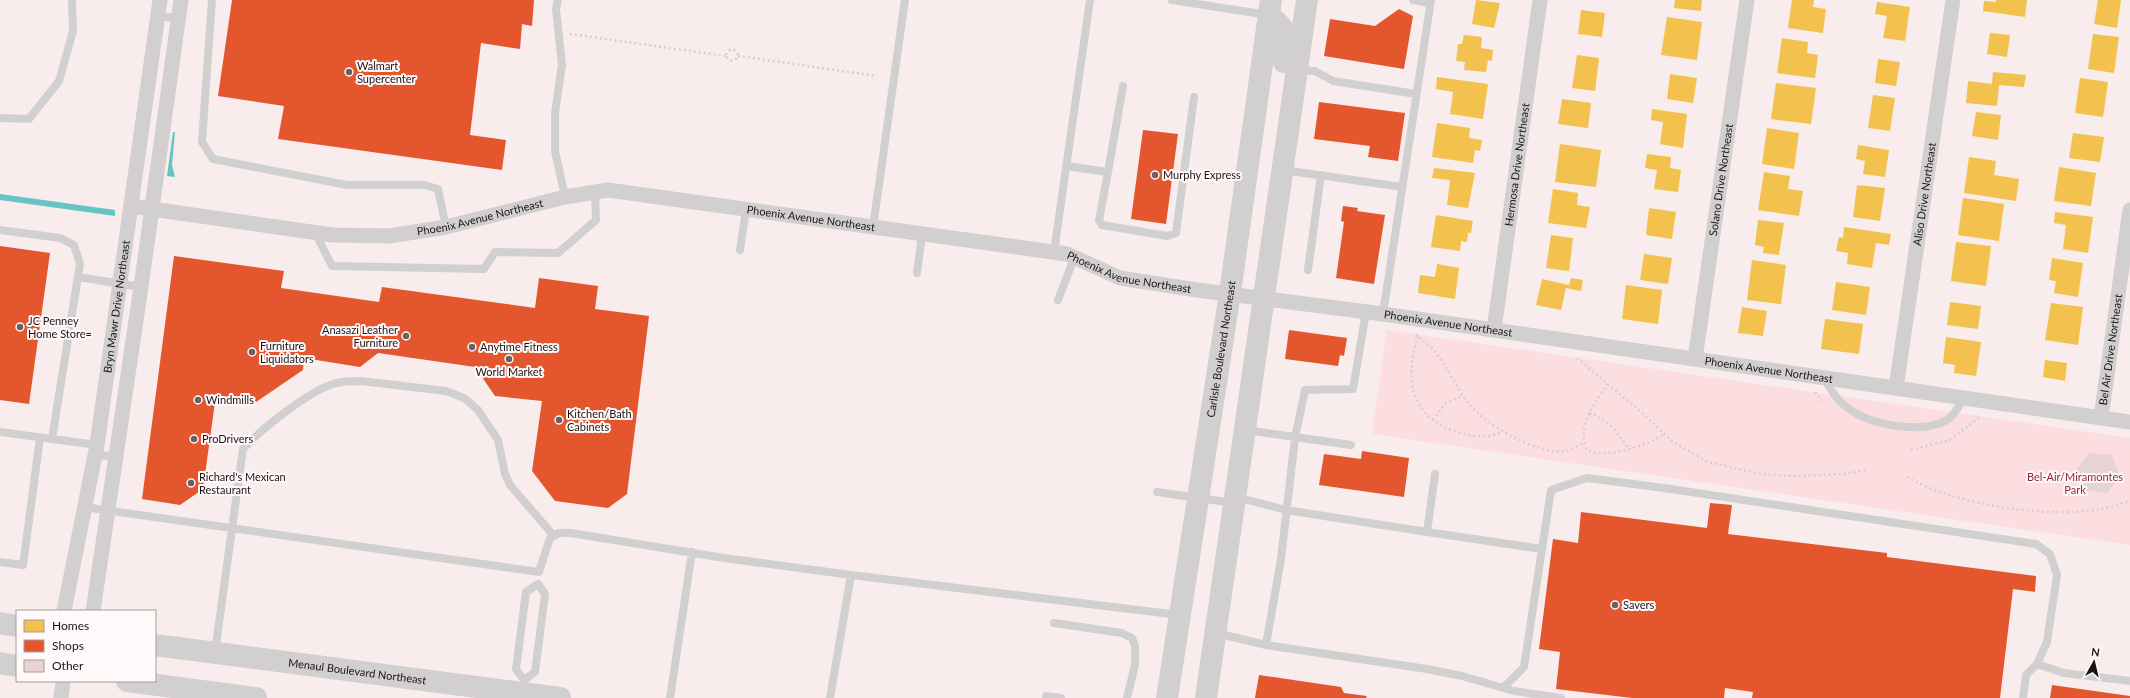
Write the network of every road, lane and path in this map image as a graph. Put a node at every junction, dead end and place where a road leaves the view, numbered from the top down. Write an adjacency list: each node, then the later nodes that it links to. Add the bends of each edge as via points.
1 (72, 0): 26 (lane, via 73,31 58,81 29,119)
2 (160, 0): 16 (street, Bryn Mawr Drive Northeast)
3 (181, 0): 17 (street, Bryn Mawr Drive Northeast)
4 (212, 0): 38 (lane, via 202,142 213,159 347,184 424,185 438,189)
5 (558, 0): 33 (lane, via 556,9 562,65 555,113 555,151)
6 (905, 0): 39 (lane)
7 (1090, 0): 27 (lane)
8 (1172, 0): 15 (lane)
9 (1307, 0): 21 (main road)
10 (1413, 0): 14 (lane)
11 (1540, 0): 56 (street, Hermosa Drive Northeast)
12 (1747, 0): 60 (street, Solano Drive Northeast)
13 (1953, 0): 63 (street, Aliso Drive Northeast)
14 (1430, 1): 24 (lane)
15 (1270, 8): 28 (main road, via 1287,35 1274,136 1276,154); 51 (main road, Carlisle Boulevard Northeast)
16 (158, 16): 17 (lane); 34 (street, Bryn Mawr Drive Northeast)
17 (178, 18): 35 (street, Bryn Mawr Drive Northeast)
18 (566, 33): 19 (path)
19 (726, 56): 20 (path, via 732,61); 20 (path, via 731,49 736,51)
20 (738, 56): 22 (path)
21 (1297, 70): 24 (lane, via 1315,71 1333,81); 28 (main road)
22 (877, 76)
23 (1123, 86): 29 (lane)
24 (1416, 94): 31 (lane)
25 (1194, 97): 29 (lane, via 1176,232 1167,236 1102,225 1099,220)
26 (0, 118)
27 (1066, 166): 29 (lane); 44 (lane)
28 (1282, 170): 30 (lane); 52 (main road)
29 (1108, 172)
30 (1321, 175): 31 (lane); 46 (lane)
31 (1402, 187): 55 (lane)
32 (595, 192): 33 (street, Phoenix Avenue Northeast); 36 (street, Phoenix Avenue Northeast, via 608,190); 41 (lane, via 596,220 558,253 495,252 484,269 332,266)
33 (565, 197): 38 (street, Phoenix Avenue Northeast)
34 (131, 206): 35 (street, Phoenix Avenue Northeast); 49 (street, Bryn Mawr Drive Northeast)
35 (152, 210): 41 (street, Phoenix Avenue Northeast); 50 (street, Bryn Mawr Drive Northeast)
36 (746, 210): 39 (street, Phoenix Avenue Northeast); 43 (lane)
37 (2130, 210): 68 (street, Bel Air Drive Northeast)
38 (446, 227): 41 (street, Phoenix Avenue Northeast, via 389,236 332,235)
39 (873, 227): 42 (street, Phoenix Avenue Northeast)
40 (0, 230): 48 (lane, via 60,238 74,245 80,264)
41 (315, 232)
42 (922, 234): 44 (street, Phoenix Avenue Northeast); 47 (lane)
43 (740, 250)
44 (1054, 252): 45 (street, Phoenix Avenue Northeast)
45 (1074, 256): 51 (street, Phoenix Avenue Northeast, via 1120,278); 53 (lane)
46 (1308, 270)
47 (917, 273)
48 (78, 277): 49 (lane); 77 (lane)
49 (121, 284): 50 (lane); 81 (street, Bryn Mawr Drive Northeast)
50 (142, 288): 83 (street, Bryn Mawr Drive Northeast)
51 (1230, 293): 52 (street, Phoenix Avenue Northeast); 88 (main road, Carlisle Boulevard Northeast)
52 (1264, 298): 54 (street, Phoenix Avenue Northeast); 71 (main road)
53 (1058, 300)
54 (1366, 312): 55 (street, Phoenix Avenue Northeast); 76 (lane, via 1354,389 1305,390)
55 (1383, 314): 56 (street, Phoenix Avenue Northeast)
56 (1494, 330): 60 (street, Phoenix Avenue Northeast)
57 (1416, 333): 58 (path)
58 (1418, 336): 64 (path, via 1438,354); 69 (path, via 1412,368 1414,394 1421,410)
59 (1574, 355): 62 (path)
60 (1695, 359): 61 (street, Phoenix Avenue Northeast)
61 (1824, 378): 63 (street, Phoenix Avenue Northeast); 65 (lane, via 1844,406 1871,420 1901,427 1929,425 1948,419)
62 (1608, 384): 66 (path); 74 (path)
63 (1896, 388): 65 (street, Phoenix Avenue Northeast)
64 (1463, 395): 69 (path, via 1444,404); 72 (path, via 1478,414)
65 (1964, 398): 68 (street, Phoenix Avenue Northeast)
66 (1589, 413): 78 (path); 80 (path, via 1600,417 1613,428)
67 (1982, 415): 82 (path, via 1950,440)
68 (2101, 418): 70 (street, Phoenix Avenue Northeast)
69 (1433, 420): 72 (path, via 1458,432 1474,436 1496,435)
70 (2130, 422)
71 (1245, 430): 76 (lane); 89 (main road)
72 (1503, 431): 78 (path, via 1520,440 1555,450 1565,451)
73 (0, 432): 75 (lane)
74 (1664, 434): 80 (path, via 1654,441); 84 (path, via 1695,456 1731,468 1762,474 1795,476 1844,474)
75 (40, 438): 77 (lane); 99 (lane, via 23,565)
76 (1295, 438): 79 (lane); 93 (lane)
77 (52, 439): 81 (lane)
78 (1584, 442): 80 (path, via 1590,452)
79 (1351, 445)
80 (1629, 449)
81 (96, 450): 83 (lane); 91 (street, Bryn Mawr Drive Northeast)
82 (1911, 450)
83 (115, 457): 92 (street, Bryn Mawr Drive Northeast)
84 (1865, 470)
85 (1436, 474): 95 (lane)
86 (1907, 477): 90 (path, via 1957,497 2033,510 2097,509)
87 (1157, 492): 88 (lane)
88 (1198, 497): 89 (lane); 105 (main road, Carlisle Boulevard Northeast)
89 (1235, 500): 93 (lane); 109 (main road)
90 (2130, 501)
91 (84, 507): 92 (lane); 103 (street, Bryn Mawr Drive Northeast)
92 (109, 510): 94 (lane); 104 (street, Bryn Mawr Drive Northeast)
93 (1286, 510): 95 (lane); 111 (lane, via 1281,559)
94 (233, 528): 96 (lane, via 244,450 254,436 308,397 332,384 349,381 446,391 464,398 478,410 498,440 510,485); 100 (lane); 112 (lane)
95 (1427, 532): 97 (lane)
96 (554, 536): 98 (lane, via 559,533 571,533); 100 (lane, via 550,538 546,547)
97 (1542, 549): 114 (lane, via 1551,490 1587,478 2036,544 2050,554 2057,574 2047,642); 119 (lane, via 1524,667)
98 (692, 552): 101 (lane); 126 (lane)
99 (0, 562)
100 (539, 572): 102 (lane)
101 (851, 575): 105 (lane); 127 (lane)
102 (538, 584): 120 (lane, via 526,592 516,669); 120 (lane, via 546,594 535,672)
103 (64, 610)
104 (93, 610)
105 (1180, 615): 130 (main road, Carlisle Boulevard Northeast)
106 (0, 623): 108 (main road)
107 (1054, 623): 129 (lane, via 1122,633 1132,638 1135,646 1135,665)
108 (16, 626)
109 (1216, 633): 111 (lane); 131 (main road)
110 (156, 645): 112 (main road, Menaul Boulevard Northeast)
111 (1266, 645): 119 (lane, via 1426,669)
112 (215, 653): 120 (main road, Menaul Boulevard Northeast)
113 (0, 663): 115 (main road)
114 (2036, 664): 116 (lane, via 2064,673); 133 (lane, via 2026,675)
115 (16, 666)
116 (2130, 681)
117 (63, 682): 123 (street)
118 (133, 682): 121 (main road)
119 (1503, 688): 132 (lane)
120 (517, 691): 125 (main road, Menaul Boulevard Northeast)
121 (202, 694): 124 (main road)
122 (1046, 696): 128 (lane)
123 (61, 698)
124 (256, 698)
125 (560, 698)
126 (670, 698)
127 (830, 698)
128 (1061, 698)
129 (1127, 698)
130 (1167, 698)
131 (1206, 698)
132 (1561, 698)
133 (2023, 698)

